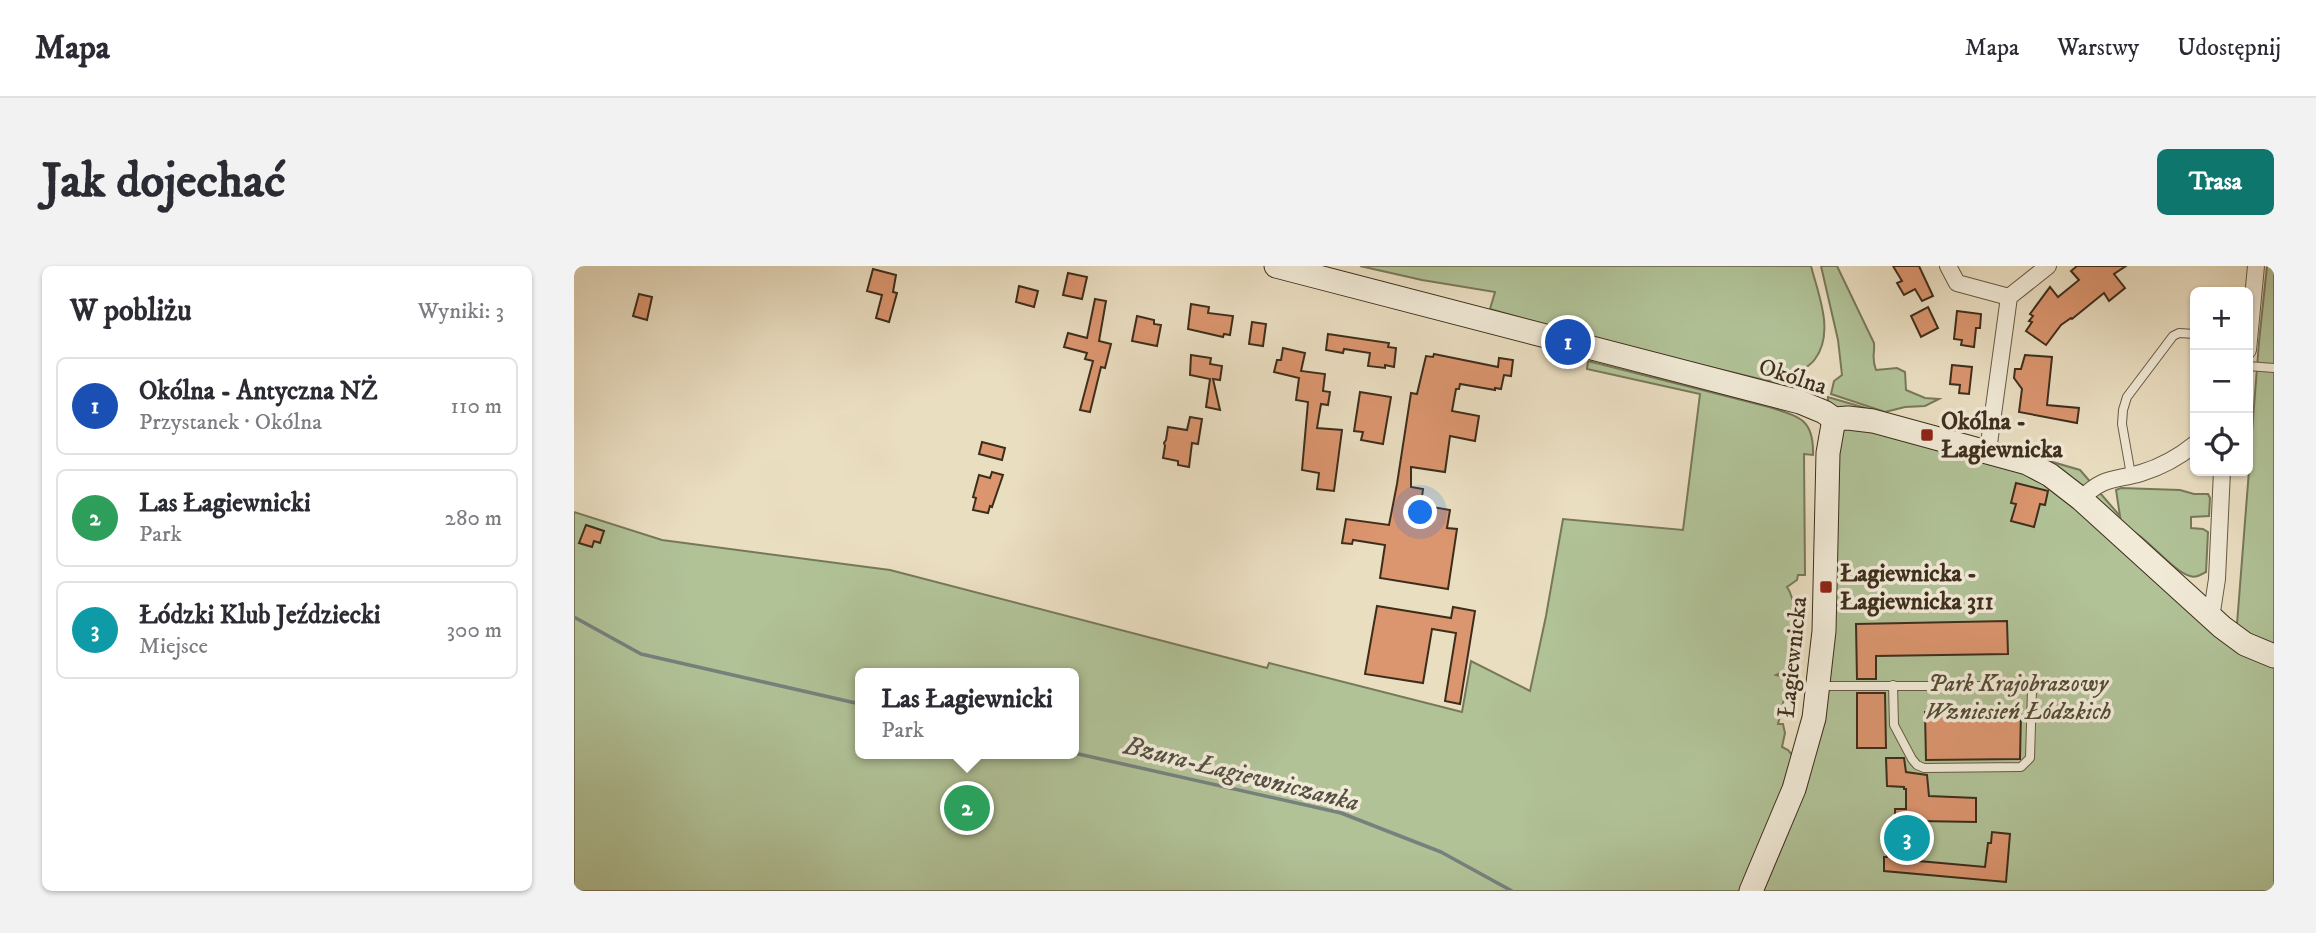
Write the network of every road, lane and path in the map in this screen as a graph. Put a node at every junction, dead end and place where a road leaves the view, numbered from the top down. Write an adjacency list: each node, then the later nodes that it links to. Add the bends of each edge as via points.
1 (1276, 266): 10 (street, Okólna, via 1800,402)
2 (1948, 266): 6 (street, via 1957,283)
3 (2048, 266): 6 (street)
4 (2256, 266): 5 (street)
5 (2253, 294)
6 (2009, 297): 12 (street)
7 (2190, 334): 13 (lane, via 2173,336 2127,397 2122,424)
8 (2253, 366): 9 (lane)
9 (2274, 368)
10 (1834, 419): 12 (street, Okólna, via 1873,421); 19 (street, Łagiewnicka, via 1828,453)
11 (2190, 447): 13 (street, via 2166,463)
12 (1988, 452): 15 (street, Okólna, via 2033,466)
13 (2131, 475): 15 (street, via 2101,482)
14 (2222, 476): 16 (street)
15 (2081, 499): 16 (street, Okólna)
16 (2211, 618): 17 (street, Okólna, via 2245,644)
17 (2274, 656)
18 (1893, 685): 18 (lane, via 2029,687 2028,762 2021,767 1917,765 1894,725); 19 (lane)
19 (1819, 686): 20 (street, Łagiewnicka, via 1794,789)
20 (1751, 891)

